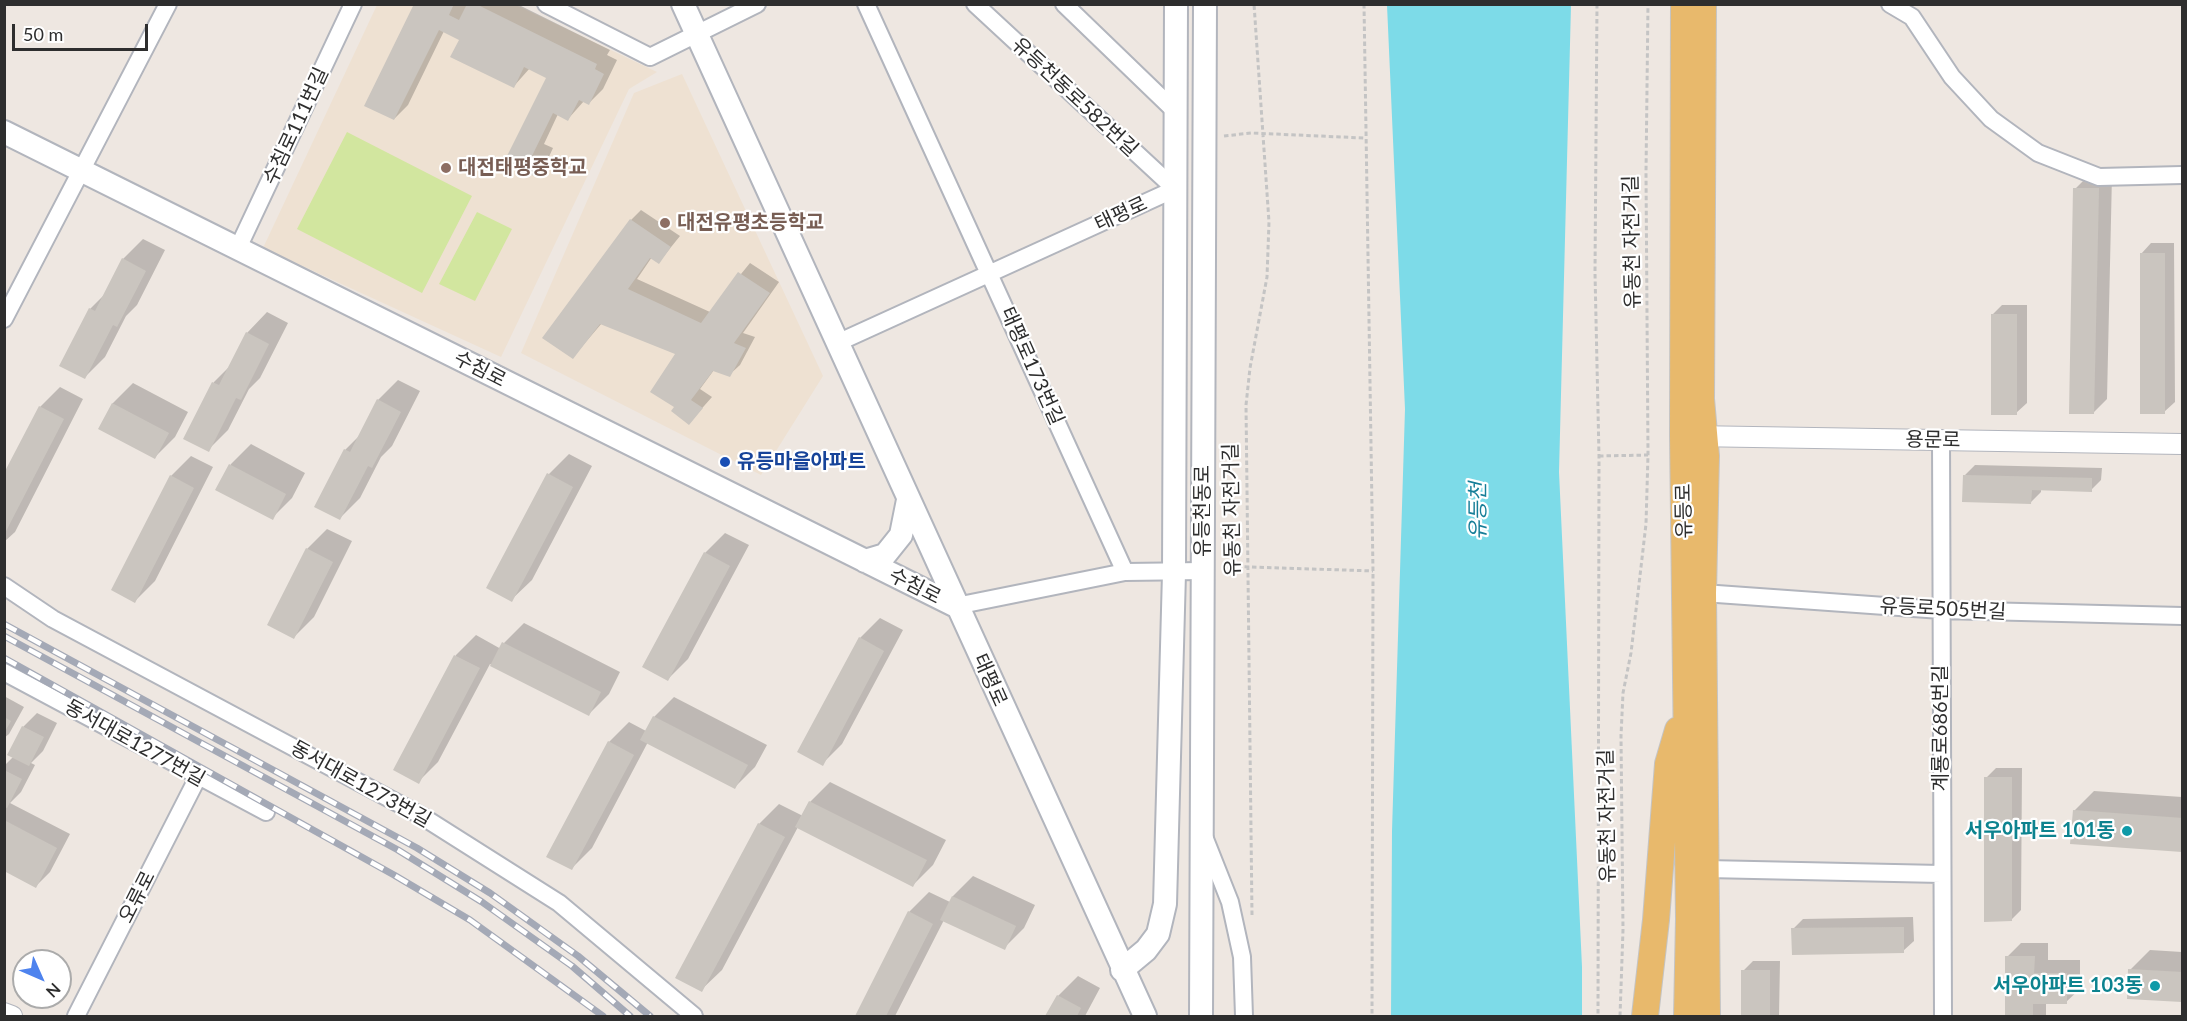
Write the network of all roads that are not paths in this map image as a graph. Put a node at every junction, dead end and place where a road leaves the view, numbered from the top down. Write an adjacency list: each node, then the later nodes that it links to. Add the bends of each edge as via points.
1 (168, 4): 17 (street)
2 (353, 4): 20 (street, 수침로111번길)
3 (546, 4): 14 (street, via 650,57)
4 (683, 4): 14 (main road, 태평로)
5 (757, 4): 14 (street)
6 (866, 4): 21 (street, 태평로173번길)
7 (975, 4): 19 (street, 유등천동로582번길)
8 (1064, 4): 15 (street)
9 (1176, 4): 15 (main road, 유등천동로)
10 (1205, 4): 29 (main road, 유등천동로)
11 (1684, 4): 24 (main road, 유등로)
12 (1703, 4): 24 (main road, 유등로, via 1701,399)
13 (1890, 4): 18 (street, via 1912,17 1952,77 1991,119 2038,153 2098,177)
14 (696, 34): 23 (main road, 태평로)
15 (1177, 113): 19 (main road, 유등천동로)
16 (4, 132): 17 (main road, 수침로)
17 (83, 171): 20 (main road, 수침로); 22 (street)
18 (2182, 175)
19 (1175, 189): 21 (street, 태평로); 31 (main road, 유등천동로)
20 (238, 248): 28 (main road, 수침로)
21 (990, 274): 23 (street, 태평로); 30 (street, 태평로173번길)
22 (4, 319)
23 (837, 344): 27 (main road, 태평로)
24 (1694, 436): 25 (street, 용문로); 33 (main road, 유등로); 38 (main road, 유등로)
25 (1941, 440): 26 (street, 용문로); 35 (street, 계룡로686번길)
26 (2182, 444)
27 (908, 500): 28 (main road, via 901,535 885,555); 34 (main road, 태평로)
28 (865, 561): 34 (main road, 수침로)
29 (1212, 569): 31 (street); 41 (main road, 유등천동로)
30 (1125, 572): 31 (street); 34 (street)
31 (1174, 573): 44 (main road, 유등천동로, via 1165,904 1158,934)
32 (4, 586): 49 (street, 동서대로1273번길, via 53,619 420,815 559,903)
33 (1703, 593): 35 (street, 유등로505번길); 42 (main road, 유등로)
34 (956, 606): 44 (main road, 태평로)
35 (1941, 610): 36 (street, 유등로505번길); 43 (street, 계룡로686번길)
36 (2182, 616)
37 (4, 672): 39 (street, 동서대로1277번길)
38 (1686, 701): 52 (main road, via 1668,764); 53 (main road, 유등로)
39 (198, 777): 40 (street, 동서대로1277번길); 48 (street, 오류로)
40 (266, 812)
41 (1202, 832): 50 (main road, 유등천동로); 51 (street, via 1230,902 1242,957)
42 (1707, 869): 43 (street); 54 (main road, 유등로)
43 (1941, 874): 55 (street, 계룡로686번길)
44 (1122, 970): 45 (main road, 태평로)
45 (1139, 1011)
46 (4, 1013): 47 (street)
47 (12, 1017)
48 (76, 1017)
49 (694, 1017)
50 (1201, 1017)
51 (1244, 1017)
52 (1645, 1017)
53 (1687, 1017)
54 (1707, 1017)
55 (1943, 1017)

